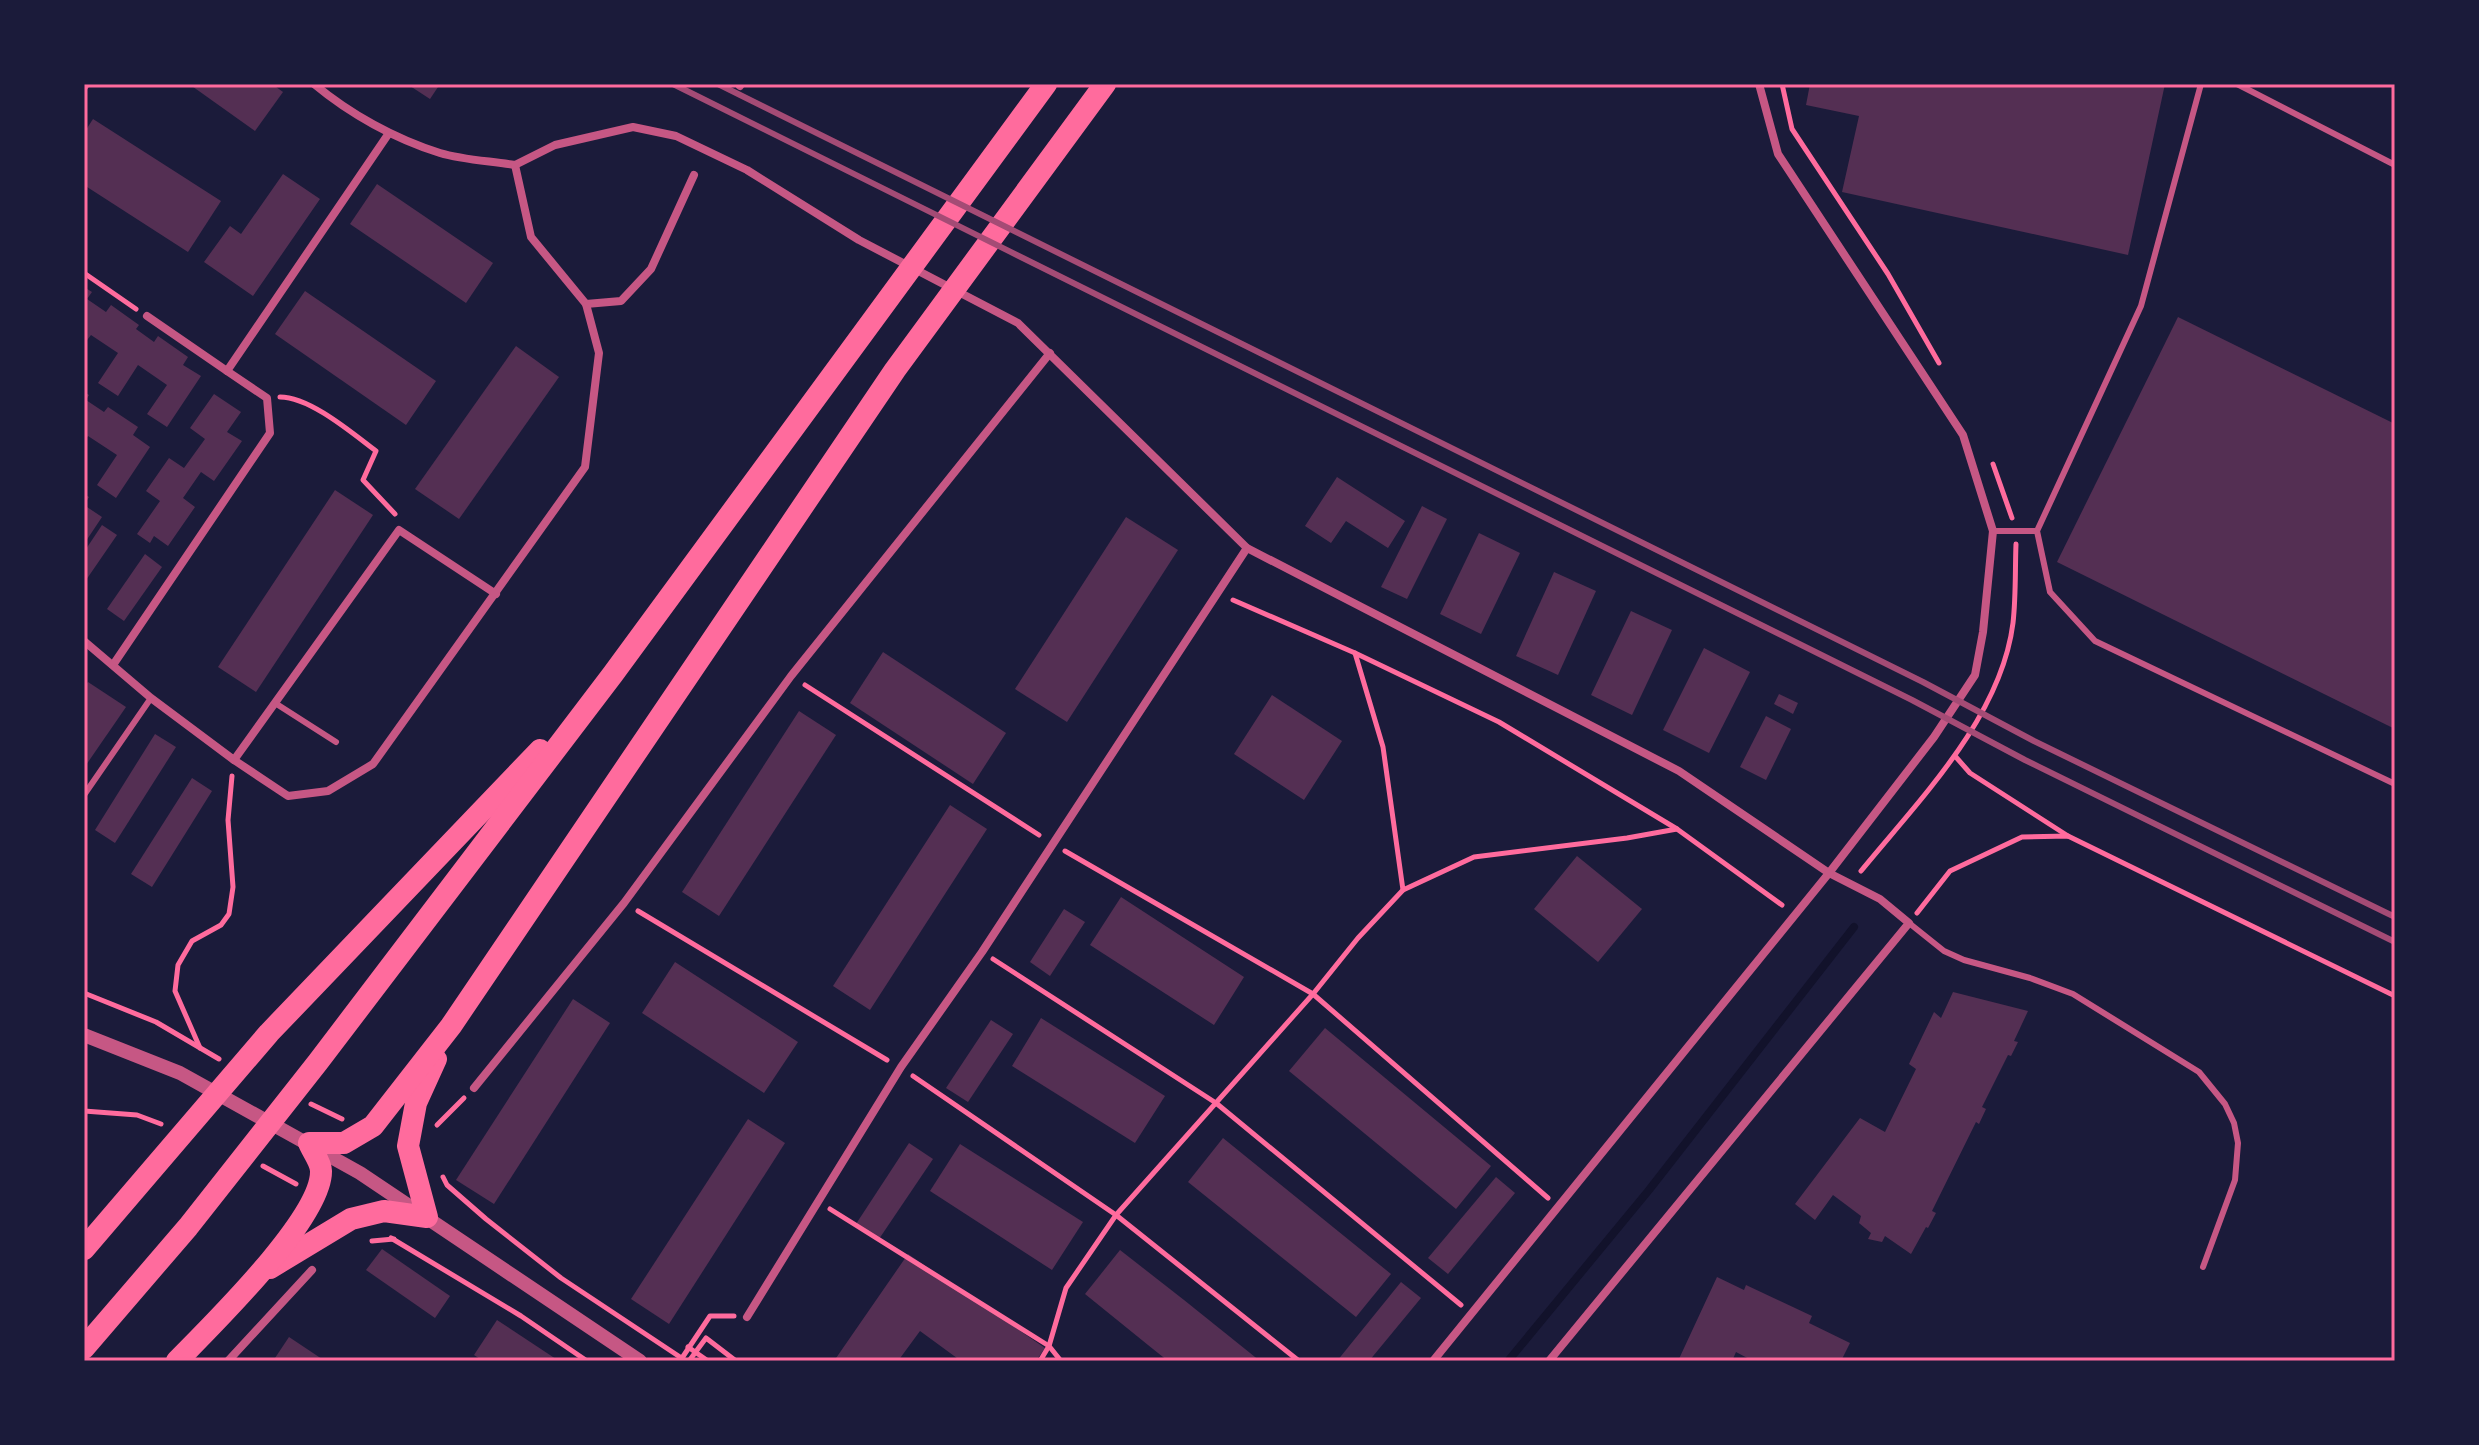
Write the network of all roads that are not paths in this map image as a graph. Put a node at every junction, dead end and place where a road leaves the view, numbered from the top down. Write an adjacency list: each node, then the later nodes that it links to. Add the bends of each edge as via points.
1 (314, 84): 7 (street)
2 (1046, 84): 21 (highway)
3 (1105, 84): 30 (highway, via 895,370)
4 (1759, 84): 15 (street, via 1778,154 1963,435)
5 (2201, 84): 16 (lane, via 2141,306)
6 (2237, 84): 9 (lane)
7 (389, 133): 8 (street, via 442,154); 14 (street)
8 (515, 165): 11 (street, via 531,237); 13 (street, via 555,145 633,127 676,136 747,170 859,240 1018,323)
9 (2395, 165)
10 (694, 175): 11 (street, via 651,269 621,301)
11 (586, 304): 18 (street, via 599,353 585,467)
12 (147, 316): 14 (street)
13 (1050, 353): 17 (street); 32 (street, via 791,676 624,903)
14 (227, 371): 20 (street, via 267,398 270,433)
15 (1993, 531): 16 (lane); 28 (street, via 1975,675)
16 (2037, 531): 26 (lane, via 2050,592 2095,641)
17 (1247, 548): 28 (street, via 1679,771); 39 (street, via 901,1067)
18 (496, 594): 23 (street, via 399,530); 25 (street, via 373,764 328,791 288,796)
19 (84, 641): 20 (street)
20 (113, 665): 22 (street)
21 (613, 674): 35 (highway, via 269,1033); 40 (highway, via 318,1062)
22 (151, 698): 25 (street); 27 (lane)
23 (275, 703): 24 (lane); 25 (street)
24 (336, 742)
25 (234, 760)
26 (2395, 784)
27 (84, 795)
28 (1829, 873): 29 (street, via 1880,899); 44 (street)
29 (1909, 923): 36 (lane, via 1964,960 2073,994 2199,1072 2225,1104 2238,1143 2235,1180); 45 (street)
30 (451, 1026): 33 (highway, via 373,1126 344,1143); 34 (highway, via 416,1103 408,1146)
31 (84, 1035): 33 (street, via 180,1073)
32 (474, 1088)
33 (309, 1143): 34 (street); 38 (highway, via 322,1169 315,1197)
34 (427, 1217): 38 (highway, via 384,1211 351,1219); 43 (street)
35 (84, 1249)
36 (2203, 1267)
37 (312, 1270): 42 (street)
38 (259, 1275): 41 (highway)
39 (747, 1317)
40 (84, 1348)
41 (177, 1361)
42 (228, 1361)
43 (640, 1361)
44 (1433, 1361)
45 (1549, 1361)

